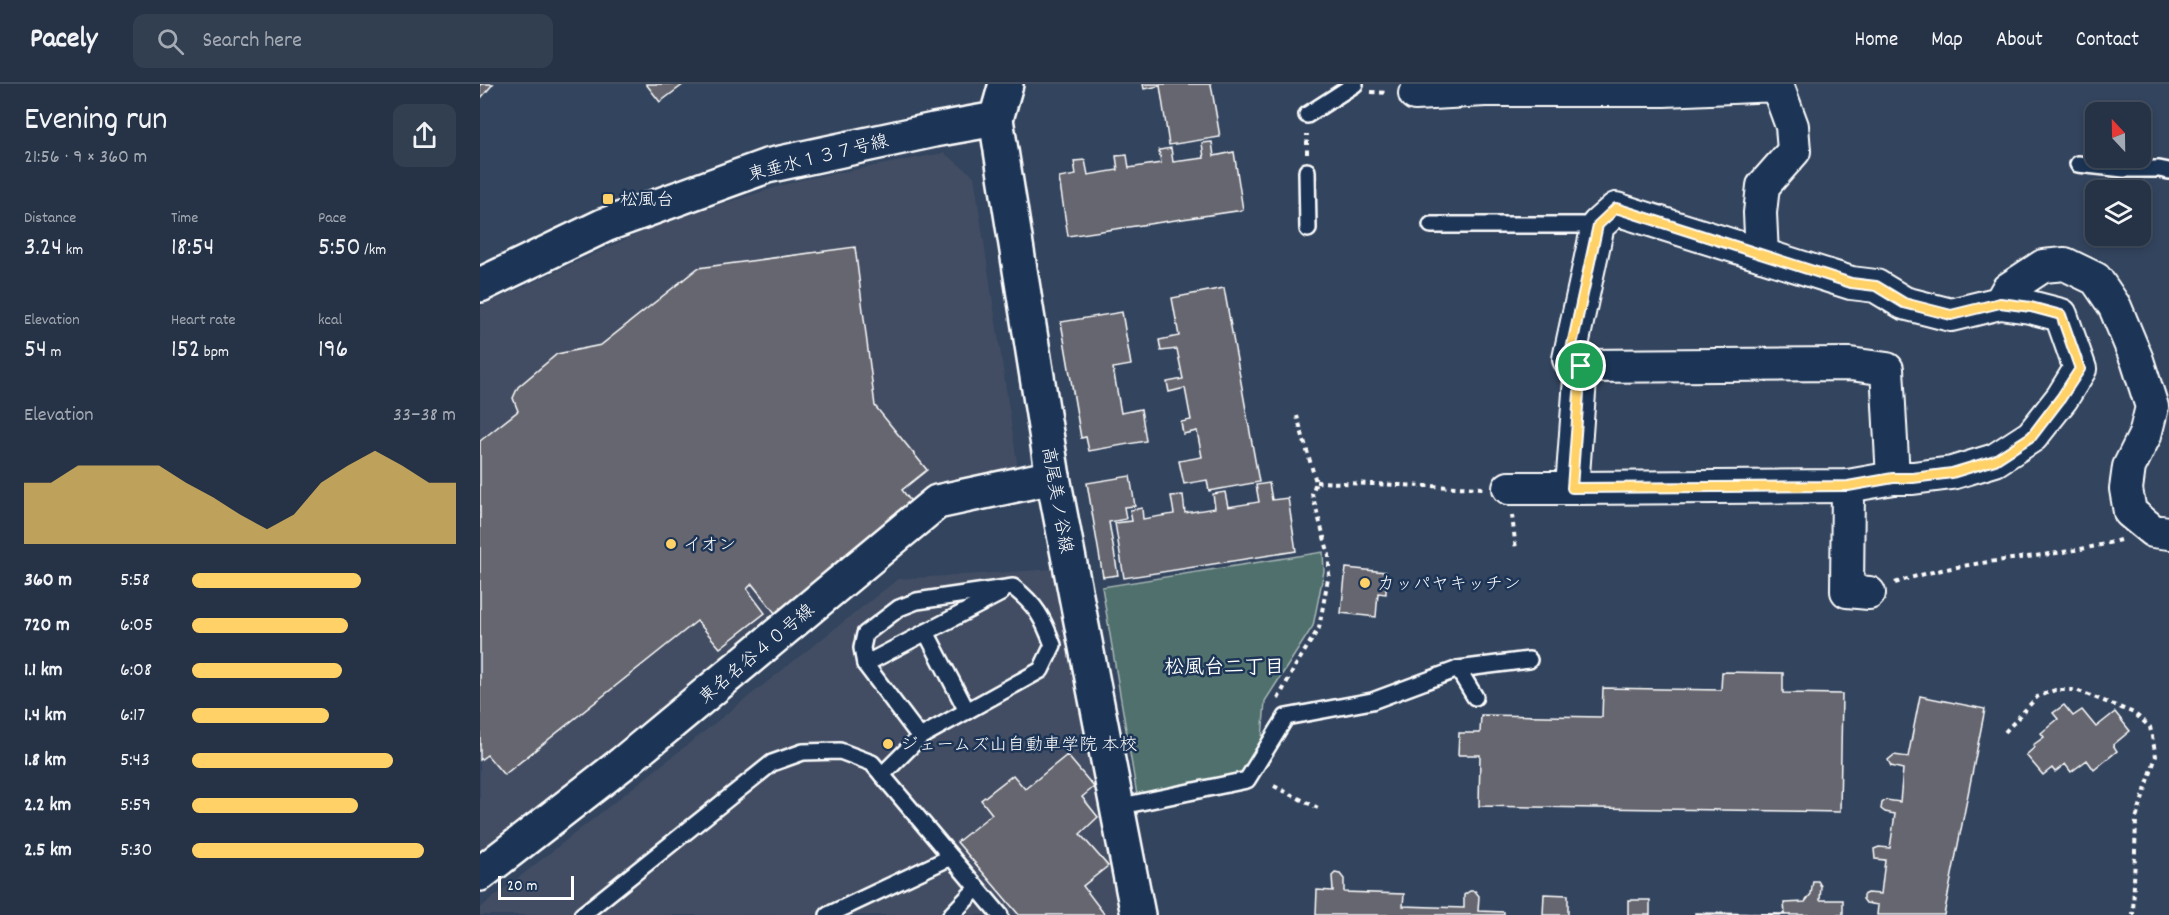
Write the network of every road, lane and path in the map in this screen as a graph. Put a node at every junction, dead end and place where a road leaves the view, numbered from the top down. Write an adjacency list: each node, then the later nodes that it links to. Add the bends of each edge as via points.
1 (1006, 84): 7 (street, 高尾美ノ谷線)
2 (1785, 85): 3 (street); 14 (street, via 1794,151 1763,186)
3 (1641, 87): 5 (street)
4 (1350, 88): 5 (path); 6 (lane)
5 (1415, 93)
6 (1307, 116): 9 (path)
7 (996, 119): 15 (street, 東垂水１３７号線, via 766,166 605,225); 19 (street, 高尾美ノ谷線)
8 (2078, 164): 10 (lane)
9 (1307, 171): 13 (lane)
10 (2169, 171)
11 (1431, 225): 12 (lane)
12 (1598, 225): 14 (street, via 1616,208); 17 (street, via 1569,359)
13 (1308, 229)
14 (1762, 255): 16 (street, via 1851,283 1876,286 1904,303 1951,315)
15 (480, 285)
16 (2000, 303): 20 (street, via 2061,315 2080,369 2032,436 1995,460 1952,473); 25 (street, via 2008,289 2043,266 2065,264 2096,279 2115,308 2152,407 2145,435 2129,466 2126,489 2130,512 2153,531)
17 (1581, 366): 20 (street, via 1850,364 1887,369); 24 (street)
18 (1297, 416): 21 (path)
19 (1053, 477): 41 (street, 高尾美ノ谷線); 44 (street, 東名名谷４０号線, via 937,502 623,763)
20 (1893, 478): 22 (street)
21 (1316, 482): 23 (path); 38 (path, via 1312,494 1329,555 1329,573 1319,628 1277,701)
22 (1848, 486): 24 (street); 29 (street, via 1847,591)
23 (1509, 488): 24 (street); 27 (path)
24 (1572, 488)
25 (2169, 533)
26 (2109, 543): 29 (path, via 1960,566 1912,577)
27 (1516, 550)
28 (1013, 587): 30 (lane); 32 (lane, via 916,601 899,608 865,634); 35 (lane, via 1030,600 1044,620 1053,645 1041,670)
29 (1869, 593)
30 (926, 632): 32 (lane); 35 (lane)
31 (1529, 660): 33 (lane)
32 (865, 664): 37 (lane)
33 (1458, 669): 34 (lane); 38 (lane, via 1372,701 1286,717)
34 (1475, 698)
35 (968, 711): 37 (lane)
36 (2004, 732): 51 (path, via 2037,697 2055,690 2076,690 2134,713 2150,727 2156,756 2136,819)
37 (920, 738): 39 (lane)
38 (1273, 738): 41 (lane, via 1247,780)
39 (882, 775): 43 (lane); 47 (lane, via 872,763 840,751 803,752 772,763)
40 (1274, 786): 42 (path)
41 (1117, 807): 50 (street, 高尾美ノ谷線)
42 (1318, 808)
43 (951, 857): 45 (lane); 46 (lane)
44 (480, 874)
45 (977, 888): 48 (lane); 49 (lane)
46 (836, 913)
47 (582, 915)
48 (951, 915)
49 (1000, 915)
50 (1138, 915)
51 (2133, 915)

